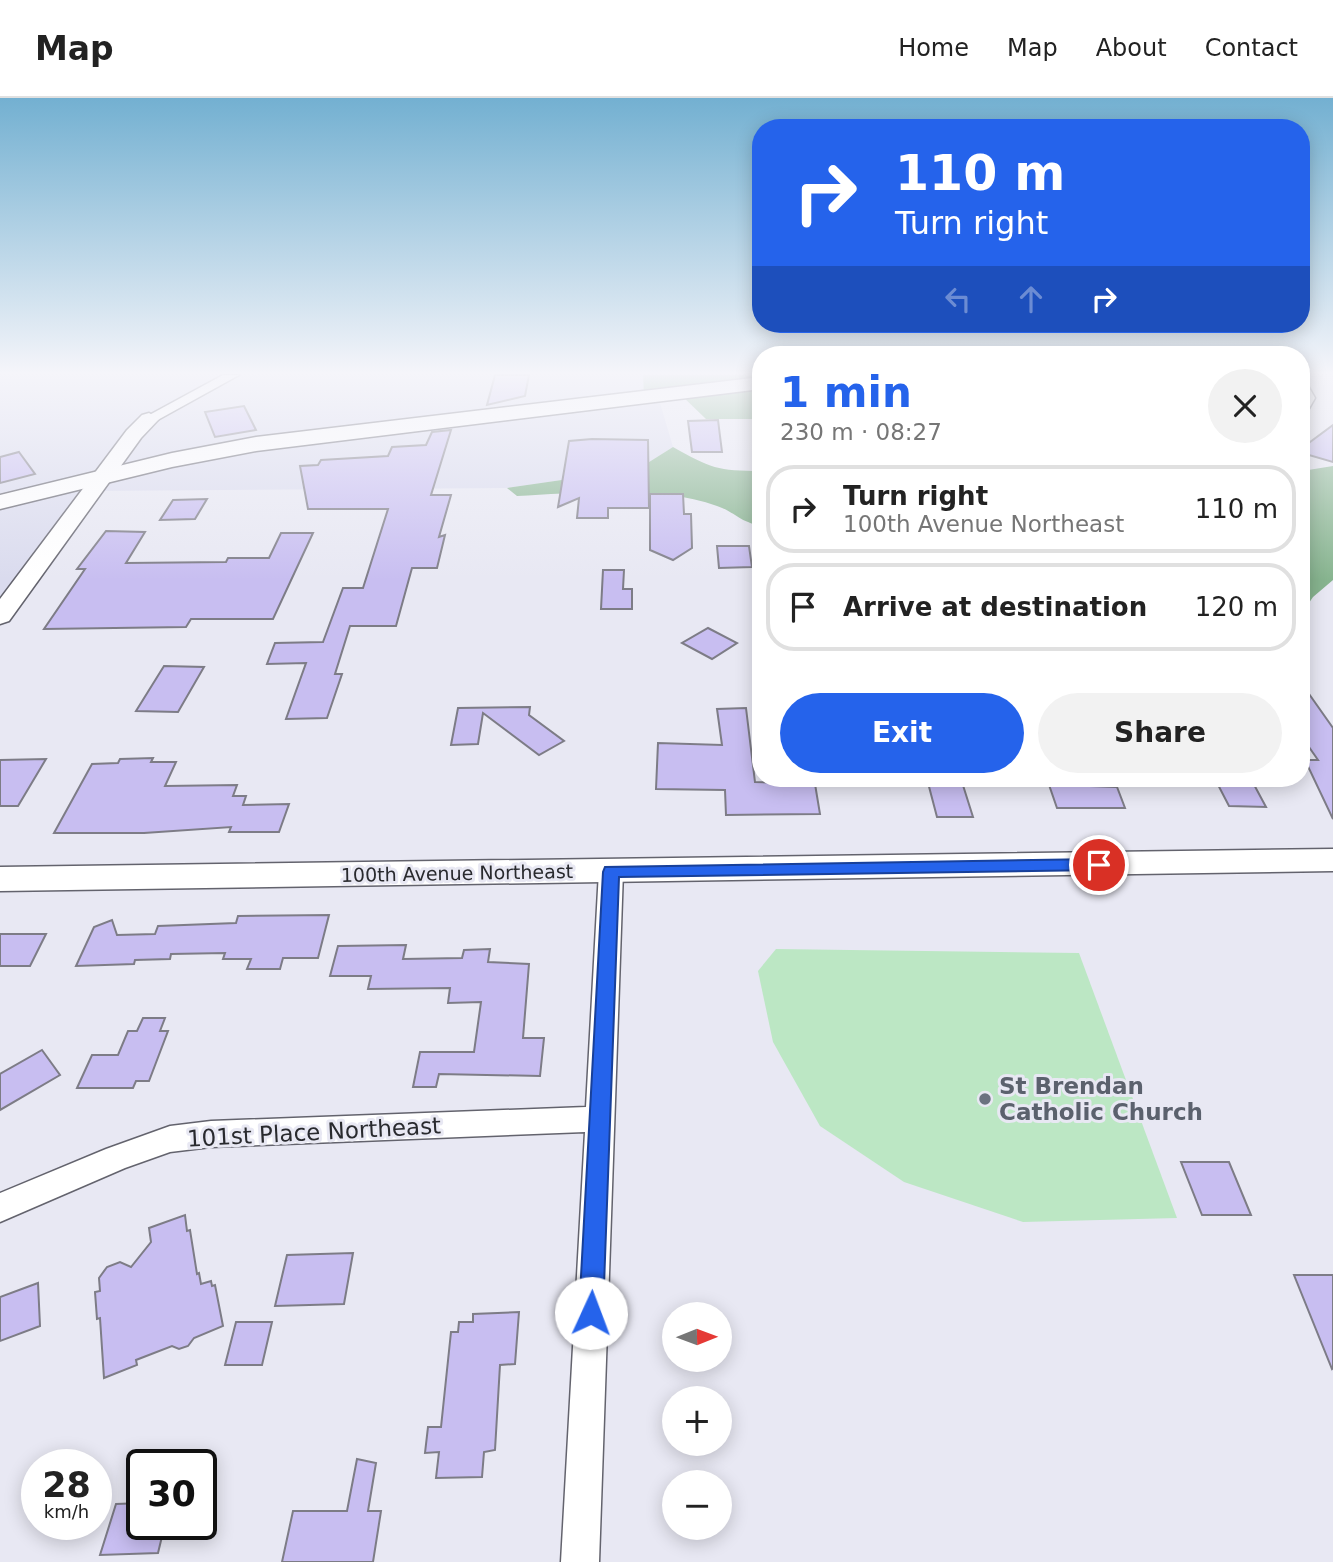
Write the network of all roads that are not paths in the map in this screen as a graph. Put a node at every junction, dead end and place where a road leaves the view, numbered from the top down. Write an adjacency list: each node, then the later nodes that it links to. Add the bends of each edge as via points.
1 (128, 443): 3 (street)
2 (262, 443): 3 (main road)
3 (106, 475): 4 (main road); 5 (street)
4 (0, 502)
5 (0, 616)
6 (1333, 860): 7 (street, 100th Avenue Northeast)
7 (611, 872): 8 (street, 100th Avenue Northeast); 9 (street)
8 (0, 879)
9 (599, 1119): 10 (street, 101st Place Northeast, via 170,1139 116,1157); 11 (street)
10 (0, 1208)
11 (580, 1562)

